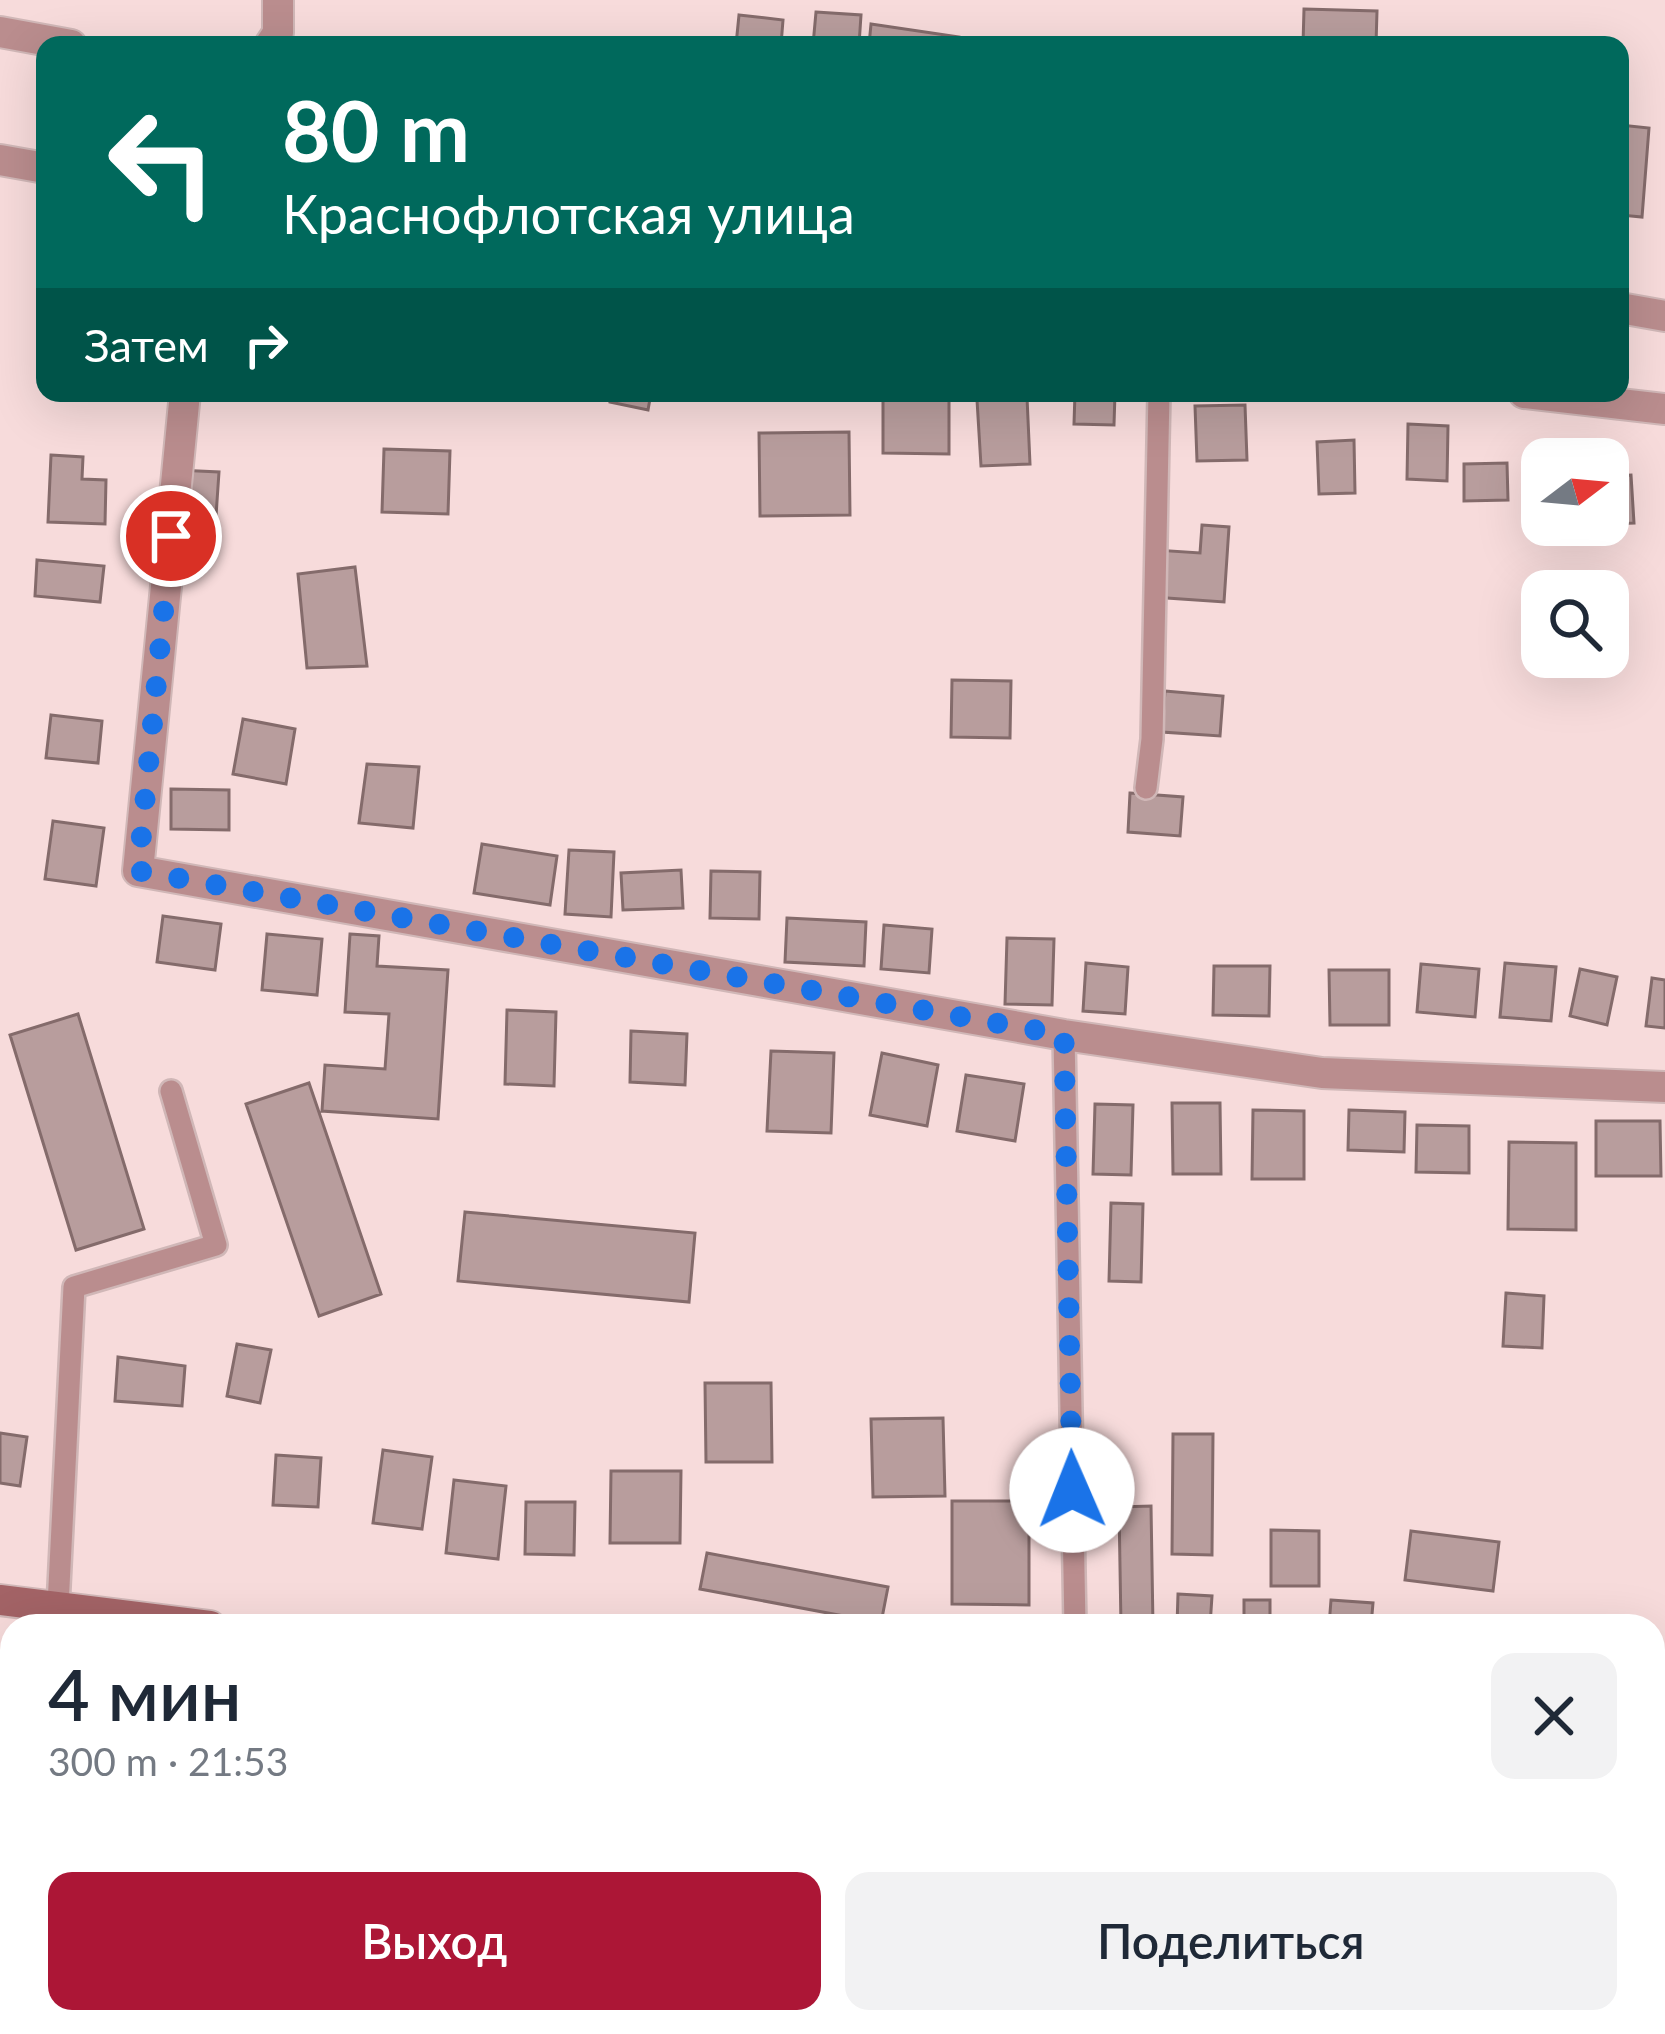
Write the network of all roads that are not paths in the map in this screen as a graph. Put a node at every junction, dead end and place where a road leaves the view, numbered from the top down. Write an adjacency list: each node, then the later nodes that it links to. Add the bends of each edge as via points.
1 (278, 0): 3 (street)
2 (0, 32): 4 (street)
3 (276, 36)
4 (36, 39)
5 (0, 160): 6 (street)
6 (36, 166)
7 (1629, 310): 8 (street)
8 (1665, 316)
9 (184, 402): 14 (street, via 138,871)
10 (1159, 402): 13 (lane)
11 (1603, 402): 12 (street)
12 (1665, 409)
13 (1145, 788)
14 (1064, 1035): 15 (street, via 1322,1073); 20 (lane)
15 (1665, 1087)
16 (171, 1091): 19 (lane, via 217,1245 74,1287)
17 (0, 1600): 18 (main road)
18 (48, 1614)
19 (58, 1614)
20 (1075, 1614)

